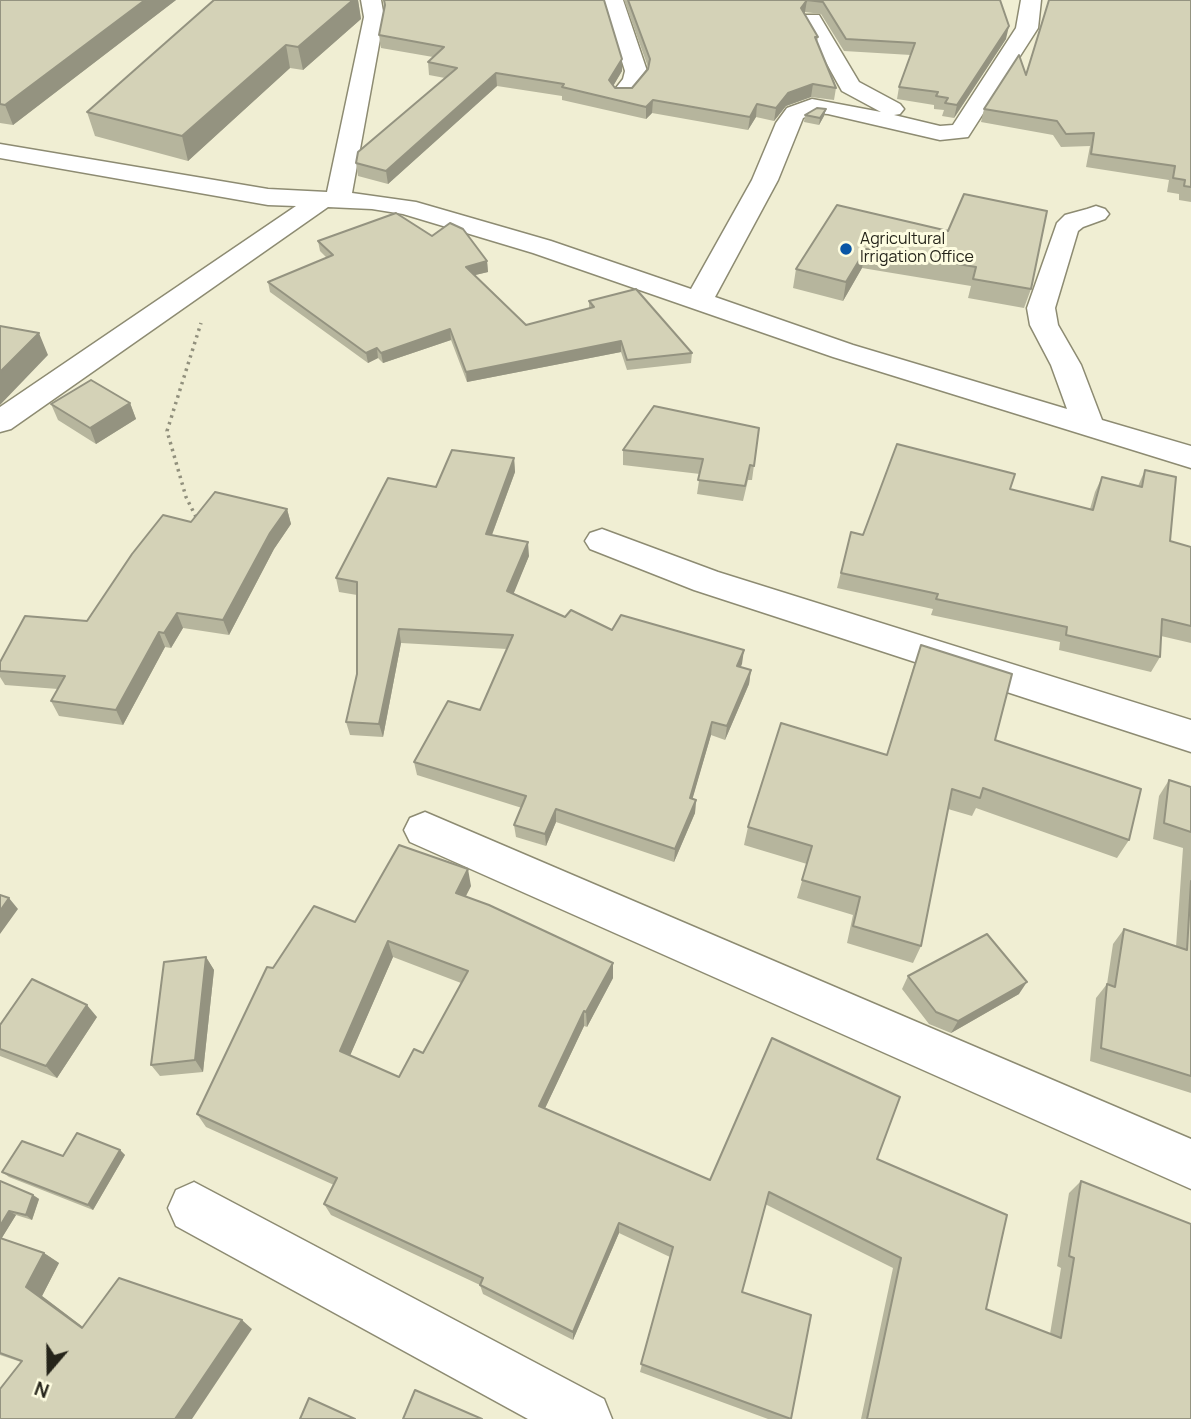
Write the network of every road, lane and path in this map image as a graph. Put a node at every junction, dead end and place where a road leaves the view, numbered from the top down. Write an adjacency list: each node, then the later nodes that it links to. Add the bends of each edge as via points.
1 (371, 0): 8 (street, via 374,16)
2 (613, 0): 5 (street, via 636,71)
3 (1031, 0): 6 (street, via 1027,28 966,127 951,134)
4 (812, 19): 6 (street, via 850,86)
5 (623, 93)
6 (909, 124): 11 (street, via 828,107 812,106 795,113)
7 (0, 150): 8 (street, via 268,197)
8 (330, 200): 10 (street); 11 (street, via 407,207 542,247)
9 (1096, 214): 13 (street, via 1074,221 1066,229 1041,308 1044,325 1066,365)
10 (214, 275): 12 (street); 15 (path, via 167,430)
11 (698, 302): 13 (street)
12 (0, 422)
13 (1090, 428): 14 (street)
14 (1191, 457)
15 (196, 517)
16 (602, 541): 17 (street, via 706,581)
17 (1191, 736)
18 (425, 830): 19 (street)
19 (1191, 1164)
20 (194, 1209): 21 (street)
21 (584, 1419)

